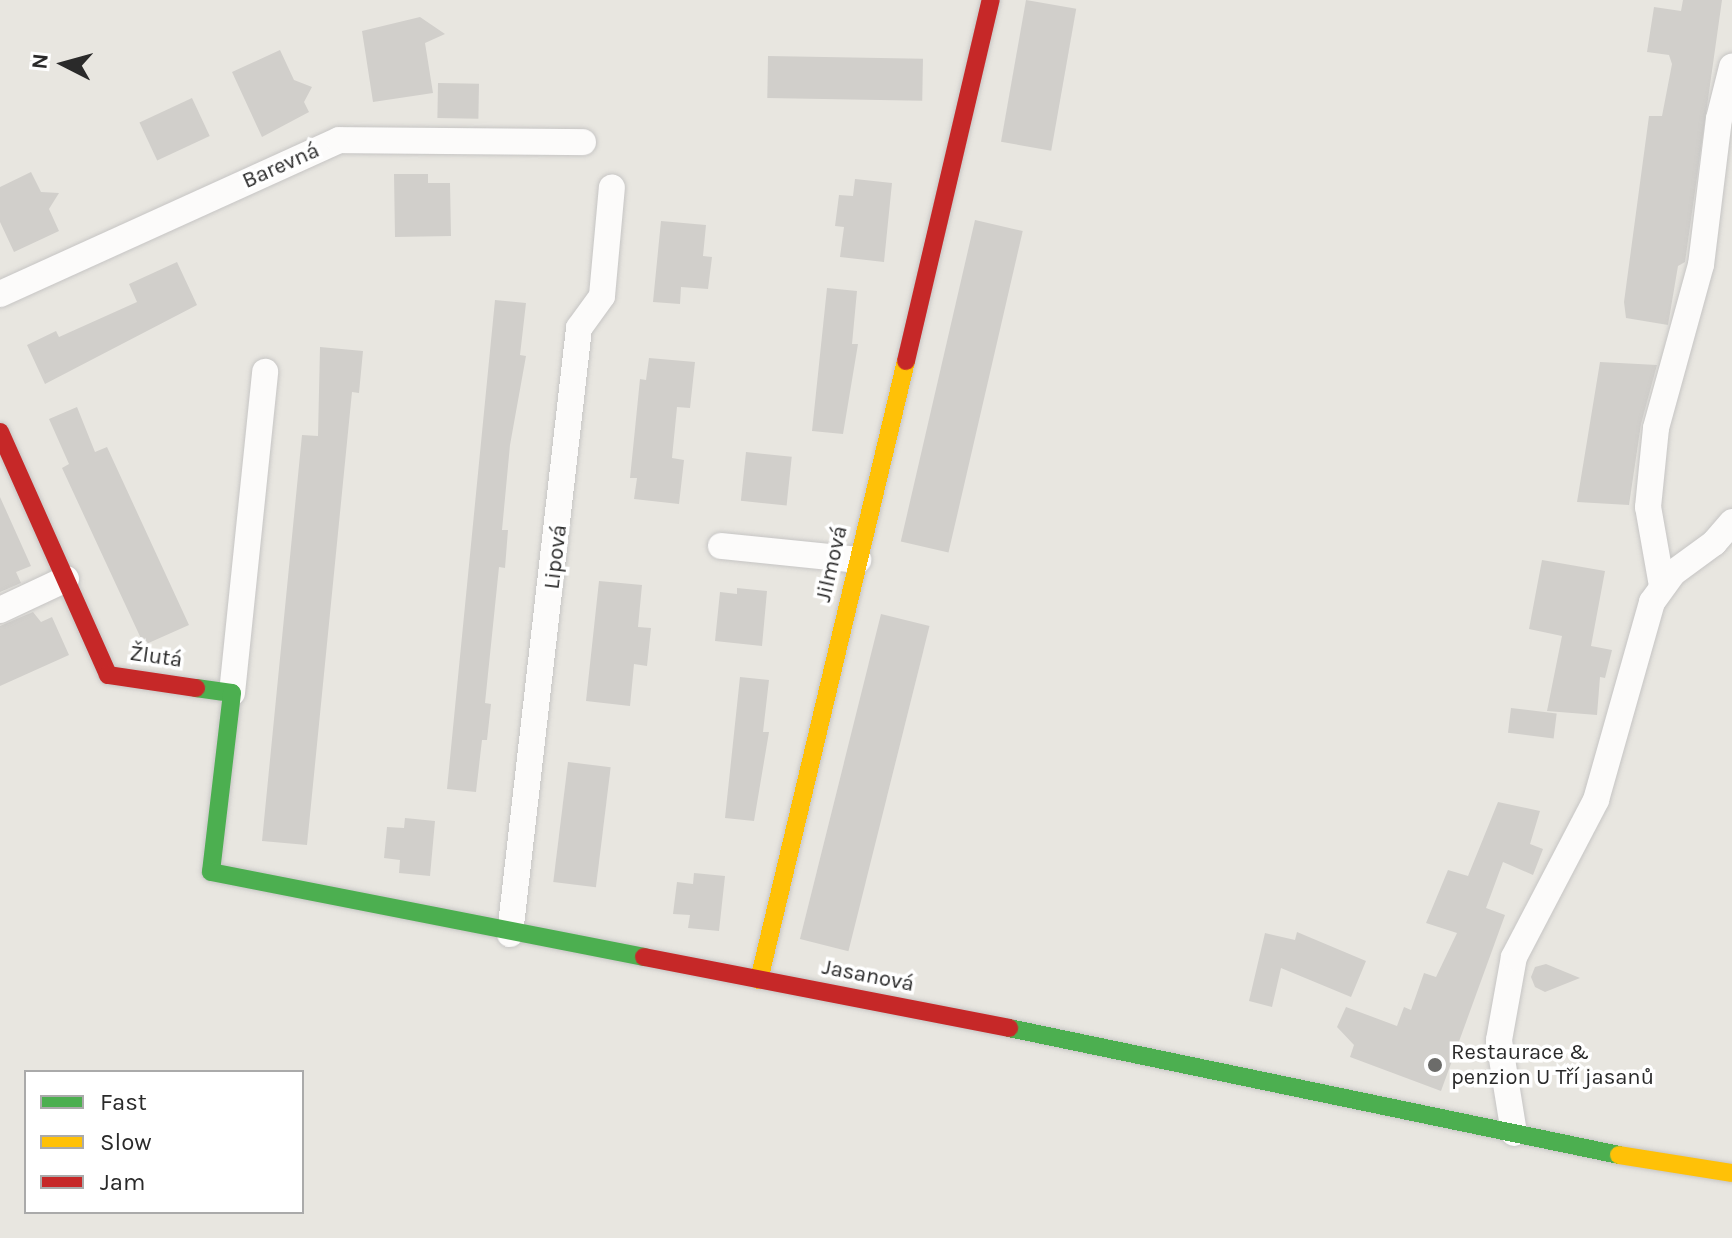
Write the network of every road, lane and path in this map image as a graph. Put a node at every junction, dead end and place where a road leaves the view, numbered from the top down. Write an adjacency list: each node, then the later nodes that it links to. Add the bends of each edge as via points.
1 (991, 0): 10 (street, Jilmová)
2 (1732, 67): 12 (street, via 1719,119 1701,265 1656,428 1648,507)
3 (583, 142): 5 (street, Barevná, via 339,140)
4 (612, 187): 15 (street, Lipová, via 602,296 579,328)
5 (0, 294)
6 (265, 372): 14 (street)
7 (0, 432): 11 (street, Žlutá)
8 (1732, 522): 12 (street)
9 (721, 546): 10 (street)
10 (858, 560): 16 (street, Jilmová)
11 (66, 579): 13 (street); 14 (street, Žlutá, via 108,675)
12 (1662, 586): 17 (street, via 1644,622 1596,800 1524,935 1508,978 1499,1040)
13 (0, 610)
14 (232, 693): 15 (street, Jasanová, via 211,872)
15 (510, 934): 16 (street, Jasanová)
16 (759, 980): 17 (street, Jasanová)
17 (1514, 1133): 18 (street, Jasanová)
18 (1732, 1173)

